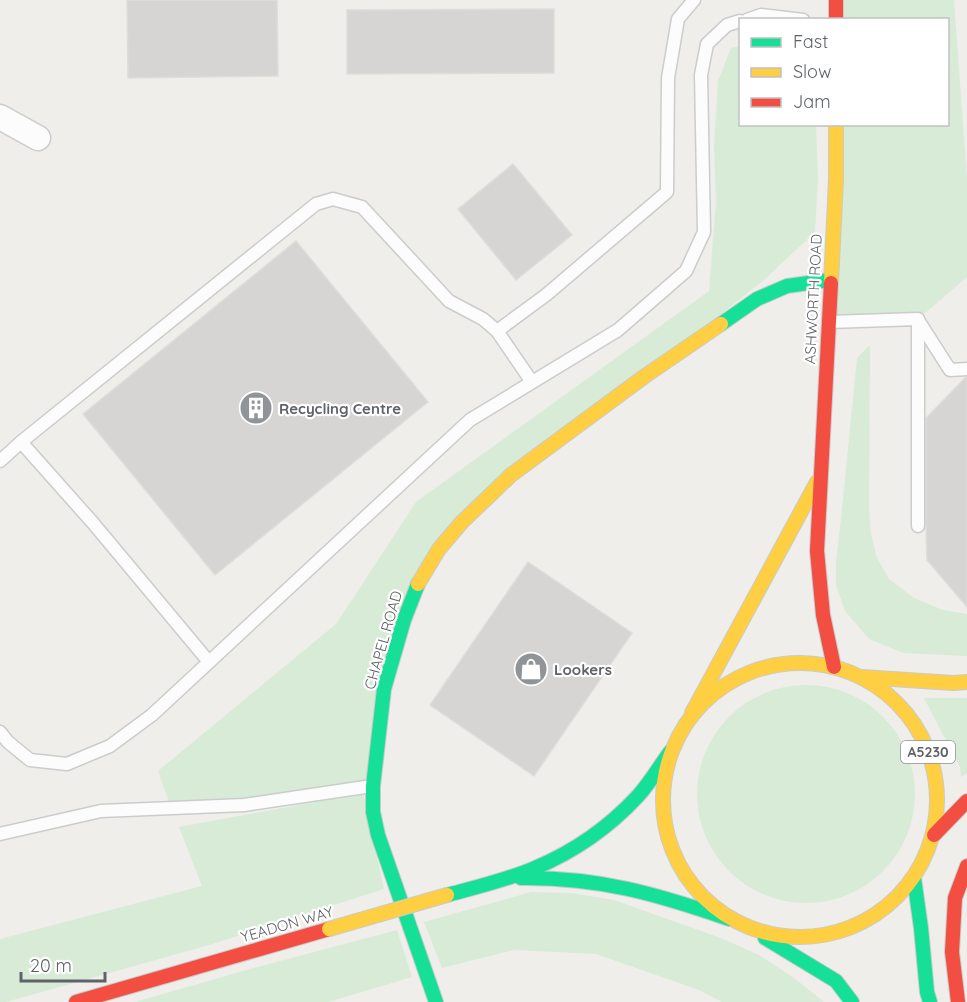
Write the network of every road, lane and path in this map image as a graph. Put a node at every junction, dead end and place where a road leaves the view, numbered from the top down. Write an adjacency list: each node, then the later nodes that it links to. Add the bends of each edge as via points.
1 (694, 0): 13 (lane, via 678,19 668,78 667,192 546,295)
2 (836, 0): 5 (street)
3 (753, 18): 4 (lane)
4 (786, 18)
5 (836, 18)
6 (739, 22): 15 (lane, via 727,25 707,44 701,75 704,232 686,271 618,330)
7 (0, 117): 9 (street)
8 (836, 126): 10 (street, ASHWORTH ROAD)
9 (38, 138)
10 (830, 280): 12 (street, ASHWORTH ROAD); 27 (street, CHAPEL ROAD, via 787,286 757,299 511,475 462,522 439,549 415,589 404,620 384,689)
11 (918, 318): 12 (lane); 14 (lane, via 950,370); 19 (lane)
12 (828, 322): 18 (street, ASHWORTH ROAD)
13 (497, 331): 15 (lane); 16 (lane, via 449,301 362,207 333,200 316,204)
14 (967, 369)
15 (532, 382): 20 (lane, via 470,420)
16 (21, 442): 17 (lane); 20 (lane)
17 (0, 461)
18 (821, 474): 21 (street, ASHWORTH ROAD, via 817,551 823,615); 24 (street, ASHWORTH ROAD)
19 (918, 526)
20 (209, 662): 25 (lane, via 152,715 110,746 67,764 30,760)
21 (834, 667): 22 (street, A5230); 24 (street, A5230, via 789,662 753,670 720,688)
22 (862, 677): 23 (street, A5230); 30 (street, A5230, via 900,705 926,744 938,789)
23 (967, 682)
24 (692, 713): 26 (street, A5230)
25 (0, 732)
26 (670, 752): 32 (street, YEADON WAY, via 638,796 614,818 562,854); 34 (street, A5230, via 661,799 669,846 692,888)
27 (373, 786): 29 (lane, via 244,806 101,811); 37 (street, CHAPEL ROAD, via 378,836)
28 (967, 801): 30 (street, A5230)
29 (0, 834)
30 (934, 836): 33 (street, A5230)
31 (967, 866): 40 (street, via 955,898 952,952)
32 (507, 878): 34 (street, YEADON WAY, via 602,883 685,903); 36 (street, YEADON WAY, bridge)
33 (914, 878): 35 (street, A5230, via 865,924 842,932 797,939); 39 (street)
34 (729, 919): 35 (street, A5230)
35 (752, 930): 38 (street, A5230, via 836,981)
36 (76, 1002)
37 (436, 1002)
38 (852, 1002)
39 (930, 1002)
40 (958, 1002)

